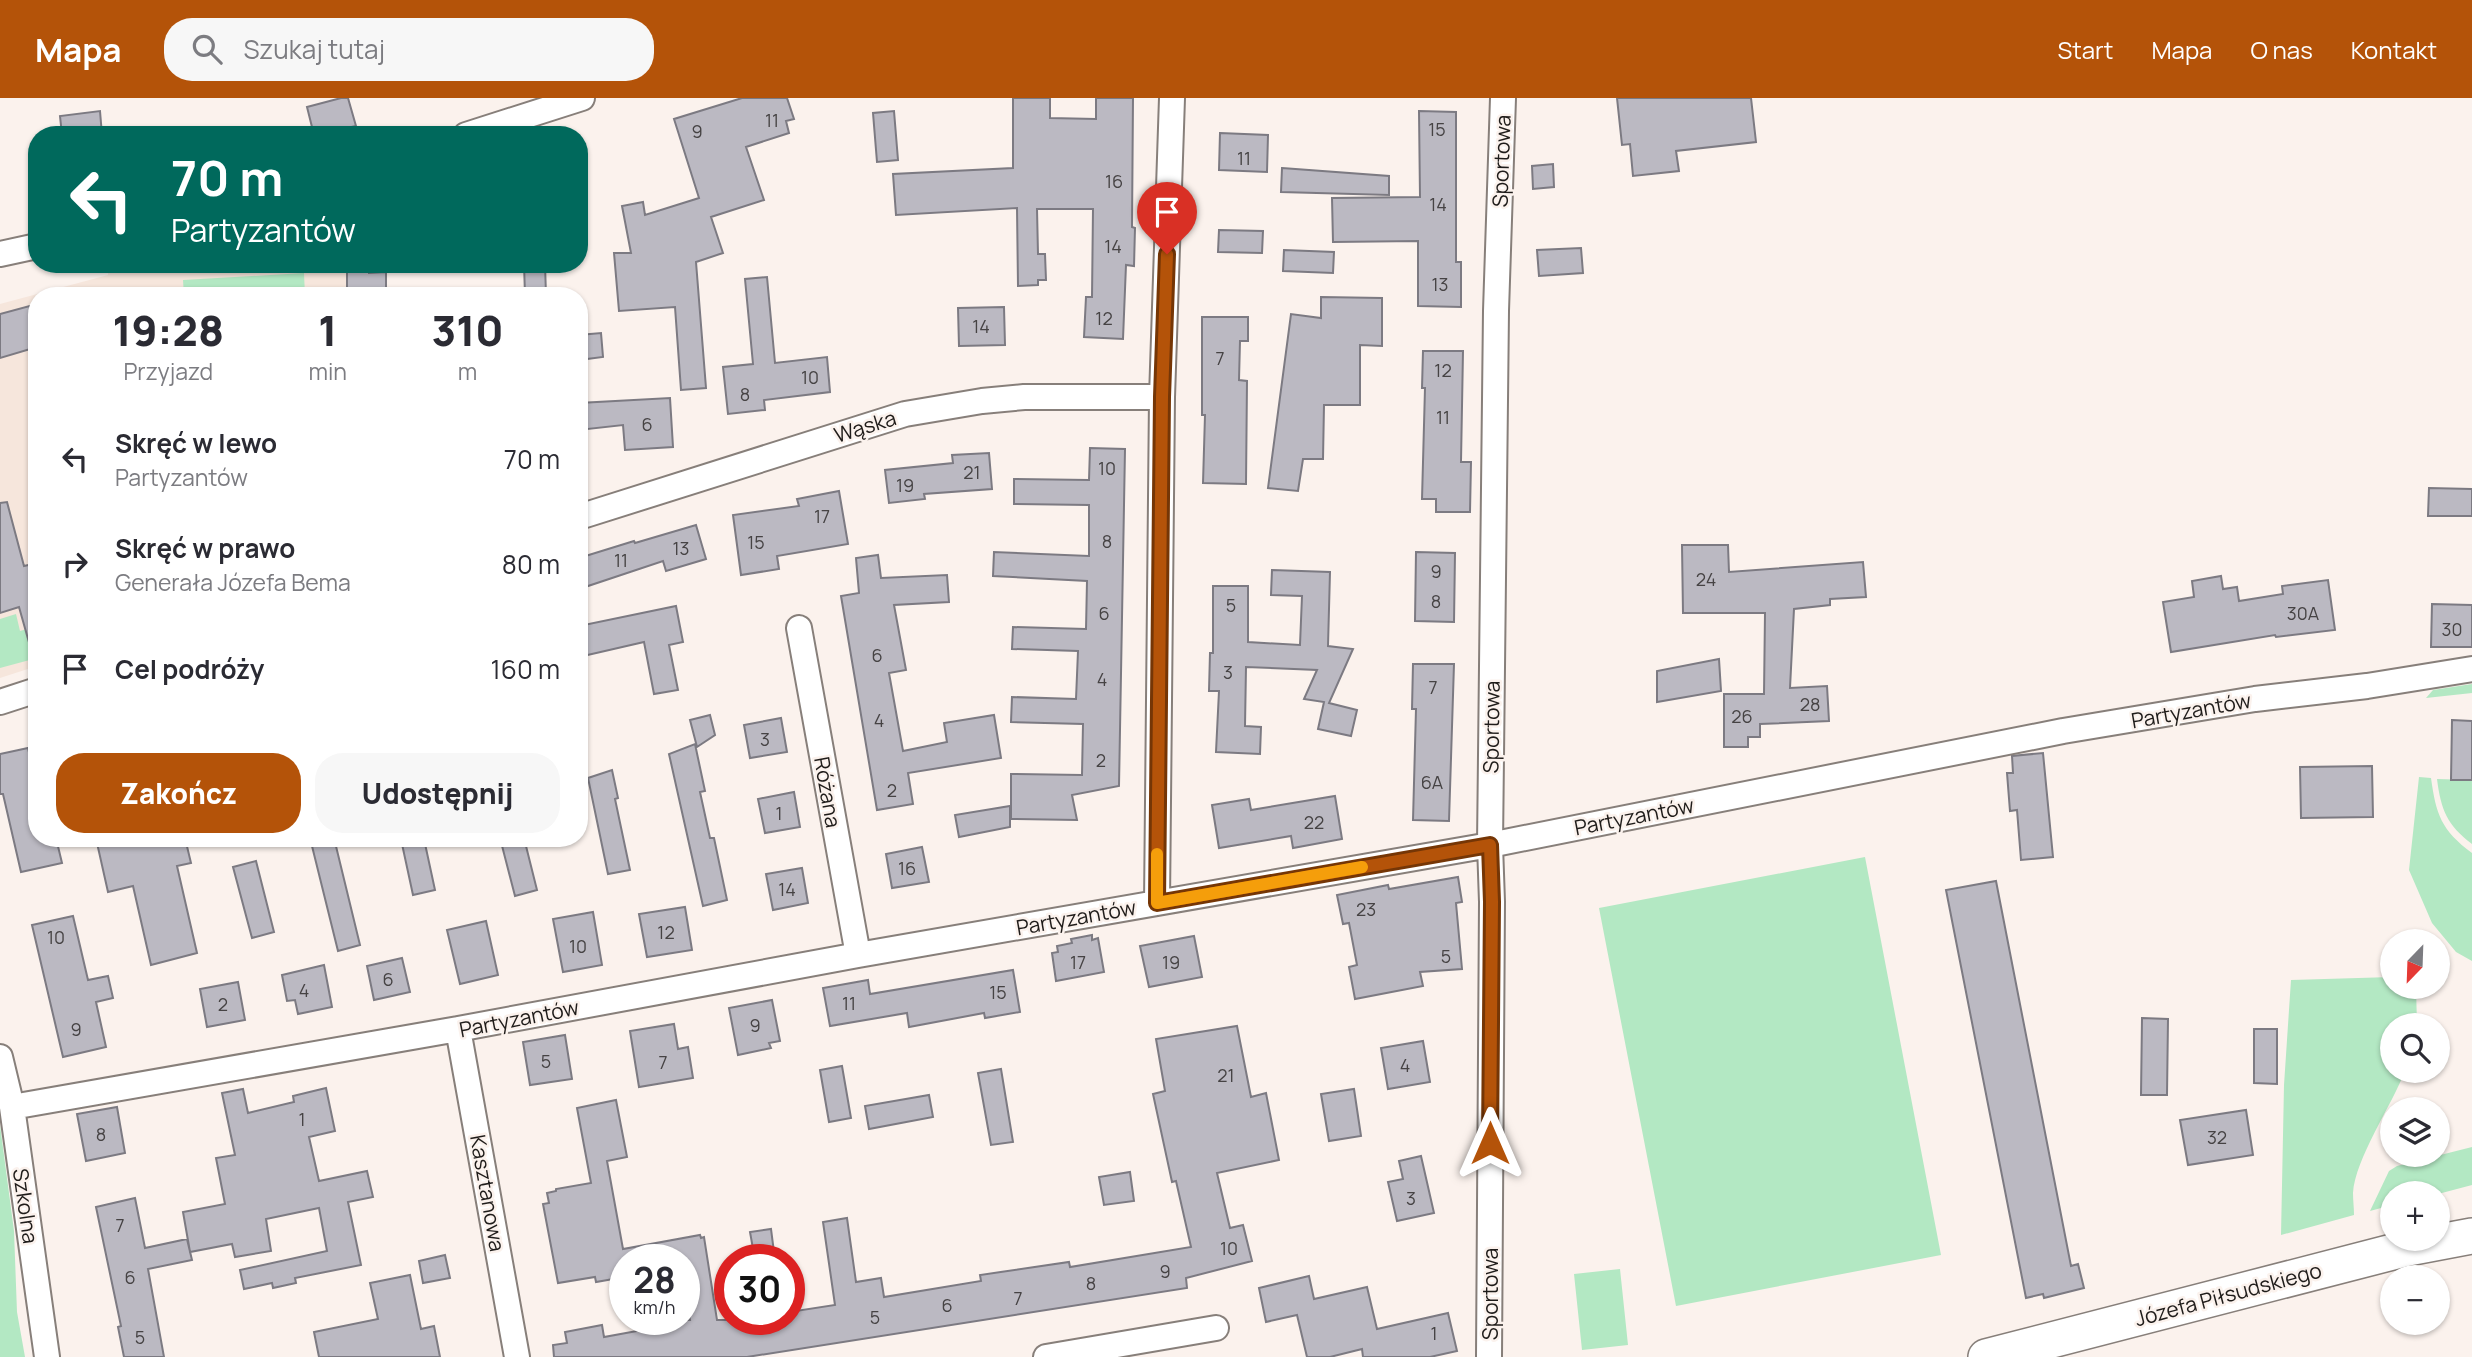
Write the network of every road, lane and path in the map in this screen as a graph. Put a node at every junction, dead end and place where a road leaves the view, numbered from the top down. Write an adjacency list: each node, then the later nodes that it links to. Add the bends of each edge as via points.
1 (582, 98): 4 (street)
2 (1172, 98): 7 (street)
3 (1503, 98): 13 (street, Sportowa)
4 (495, 126)
5 (28, 248): 6 (street)
6 (0, 254)
7 (1162, 397): 8 (street, Wąska, via 1024,397 905,414); 14 (street)
8 (588, 514)
9 (799, 628): 15 (street, Różana)
10 (2472, 669): 13 (street, Partyzantów, via 2063,731)
11 (28, 693): 12 (street)
12 (0, 702)
13 (1490, 845): 14 (street, Partyzantów); 24 (street, Sportowa)
14 (1157, 903): 15 (street, Partyzantów)
15 (858, 955): 16 (street, Partyzantów)
16 (458, 1030): 18 (street, Partyzantów); 22 (street, Kasztanowa)
17 (0, 1057): 18 (street, Szkolna)
18 (12, 1107): 21 (street, Szkolna)
19 (2472, 1236): 25 (main road, Józefa Piłsudskiego, via 2408,1248)
20 (1216, 1328): 23 (street)
21 (47, 1357)
22 (517, 1357)
23 (1046, 1357)
24 (1489, 1357)
25 (1986, 1357)

